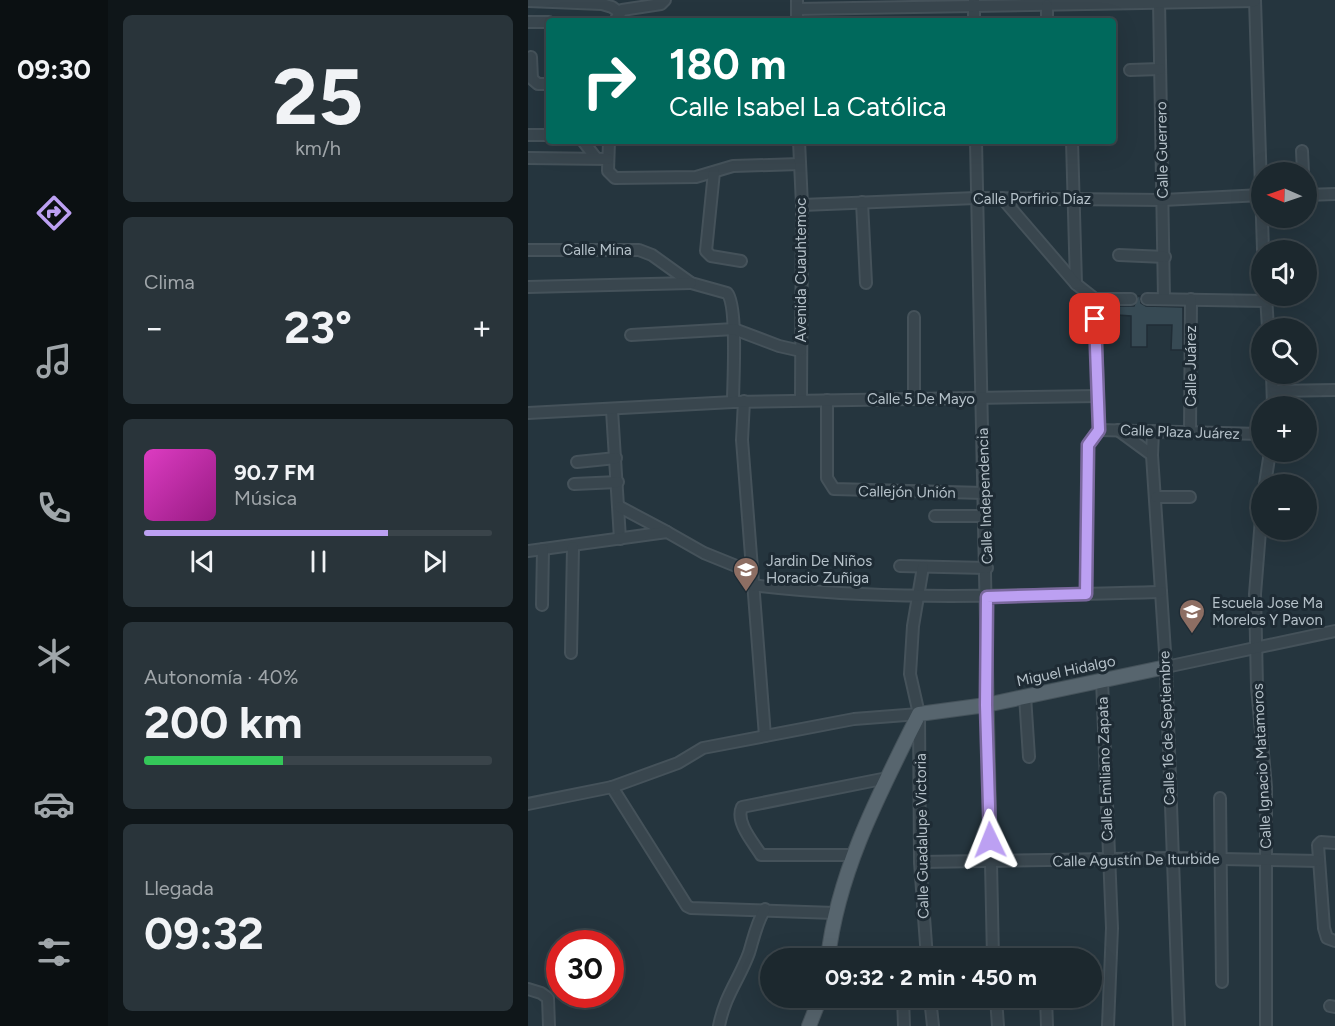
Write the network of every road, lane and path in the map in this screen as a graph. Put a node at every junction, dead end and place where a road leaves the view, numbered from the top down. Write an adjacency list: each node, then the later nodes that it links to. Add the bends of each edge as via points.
1 (665, 0): 11 (street, via 661,4 625,9)
2 (1255, 0): 4 (street); 31 (street)
3 (528, 1): 11 (street, via 602,4 612,7)
4 (1159, 1): 7 (street); 17 (street, Calle Guerrero)
5 (974, 2): 9 (street); 10 (street); 12 (street)
6 (1065, 2): 7 (street); 10 (street)
7 (1104, 2)
8 (797, 4): 9 (street)
9 (857, 4)
10 (1047, 5): 13 (street)
11 (617, 17)
12 (974, 18)
13 (1047, 18)
14 (528, 22): 15 (street)
15 (546, 22)
16 (531, 57): 19 (street, via 532,79)
17 (1160, 69): 18 (street); 41 (street, Calle Guerrero)
18 (1130, 70)
19 (546, 84)
20 (528, 135): 21 (street)
21 (546, 135)
22 (585, 144): 29 (street)
23 (609, 144): 30 (street)
24 (799, 144): 33 (street, Avenida Cuauhtemoc)
25 (976, 144): 38 (street, Calle Independencia)
26 (1072, 144): 40 (street)
27 (1302, 151): 32 (street)
28 (528, 158): 29 (street)
29 (596, 158): 30 (street)
30 (608, 159): 34 (street, via 608,171 615,178 696,177)
31 (1260, 162)
32 (1303, 162)
33 (800, 164): 34 (street, via 739,165); 43 (street, Avenida Cuauhtemoc)
34 (714, 172): 47 (street, via 706,251 711,256)
35 (1335, 194): 36 (street)
36 (1317, 195)
37 (1251, 196): 41 (street, Calle Porfirio Díaz)
38 (976, 198): 39 (street, Calle Porfirio Díaz); 42 (street, Calle Porfirio Díaz); 68 (street, Calle Independencia)
39 (1002, 198): 40 (street, Calle Porfirio Díaz); 50 (street)
40 (1075, 198): 41 (street, Calle Porfirio Díaz); 50 (street)
41 (1164, 200): 46 (street, Calle Guerrero)
42 (862, 202): 43 (street, Calle Porfirio Díaz); 48 (street)
43 (802, 205): 61 (street, Avenida Cuauhtemoc)
44 (528, 250): 49 (street, Calle Mina, via 639,250)
45 (1119, 255): 46 (street)
46 (1165, 256): 55 (street, Calle Guerrero)
47 (741, 261)
48 (866, 283)
49 (692, 284): 51 (street, Calle Mina); 59 (street, Calle Mina, via 722,290 731,297)
50 (1076, 284): 53 (street)
51 (528, 287)
52 (1251, 298): 56 (street)
53 (1095, 299): 57 (street); 65 (street)
54 (1147, 299): 55 (street)
55 (1164, 299): 56 (street)
56 (1191, 299): 77 (street, Calle Juárez)
57 (1131, 300)
58 (914, 317): 67 (street)
59 (734, 330): 60 (street); 61 (street); 71 (street)
60 (631, 335)
61 (801, 351): 69 (street, Avenida Cuauhtemoc)
62 (1273, 384): 64 (street)
63 (1335, 390): 64 (street)
64 (1274, 391): 66 (street)
65 (1098, 396): 68 (street, Calle 5 De Mayo); 74 (street)
66 (1274, 396)
67 (914, 399): 68 (street, Calle 5 De Mayo); 70 (street, Calle 5 De Mayo)
68 (982, 399): 84 (street, Calle Independencia)
69 (801, 400): 70 (street, Calle 5 De Mayo); 71 (street, Calle 5 De Mayo)
70 (827, 400): 84 (street, Callejón Unión, via 827,478 831,487)
71 (739, 401): 72 (street, Calle 5 De Mayo); 99 (street)
72 (612, 410): 73 (street, Calle 5 De Mayo); 80 (street)
73 (528, 412)
74 (1099, 430): 75 (street, Calle Plaza Juárez); 102 (street, via 1089,442)
75 (1118, 430): 76 (street, Calle Plaza Juárez); 79 (street)
76 (1153, 431): 77 (street, Calle Plaza Juárez); 79 (street, Calle 16 de Septiembre)
77 (1190, 433): 78 (street, Calle Plaza Juárez)
78 (1251, 434)
79 (1152, 455): 85 (street, Calle 16 de Septiembre)
80 (616, 458): 81 (street); 82 (street)
81 (577, 462)
82 (618, 482): 83 (street); 87 (street)
83 (574, 484)
84 (984, 493): 89 (street, Calle Independencia)
85 (1156, 497): 86 (street); 101 (street, Calle 16 de Septiembre)
86 (1190, 497)
87 (620, 507): 90 (street); 91 (street)
88 (935, 516): 89 (street)
89 (985, 516): 98 (street, Calle Independencia)
90 (667, 532): 91 (street); 99 (street, via 704,554)
91 (620, 539): 93 (street)
92 (1258, 540): 107 (street, Calle Ignacio Matamoros)
93 (573, 547): 94 (street); 108 (street)
94 (543, 549): 95 (street); 105 (street)
95 (528, 551)
96 (900, 566): 97 (street)
97 (923, 567): 98 (street); 103 (street, Calle Guadalupe Victoria)
98 (987, 568): 104 (street, Calle Independencia)
99 (751, 572): 100 (street)
100 (752, 585): 103 (street, via 805,592); 114 (street)
101 (1161, 592): 102 (street); 109 (street, Calle 16 de Septiembre)
102 (1086, 594): 104 (street)
103 (920, 595): 104 (street); 113 (street, Calle Guadalupe Victoria, via 910,657)
104 (987, 597): 112 (street, Calle Independencia)
105 (542, 605)
106 (1335, 631): 107 (street, Miguel Hidalgo)
107 (1255, 646): 109 (street, Miguel Hidalgo); 125 (street, Calle Ignacio Matamoros, via 1266,786)
108 (572, 653)
109 (1166, 667): 110 (main road, Miguel Hidalgo); 123 (street, Calle 16 de Septiembre)
110 (1102, 680): 111 (main road, Miguel Hidalgo); 122 (street, Calle Emiliano Zapata)
111 (1025, 696): 112 (main road, Miguel Hidalgo); 115 (street)
112 (986, 705): 113 (main road, Miguel Hidalgo); 128 (street, Calle Independencia)
113 (919, 714): 114 (street, via 854,719); 116 (main road); 127 (street, Calle Guadalupe Victoria)
114 (765, 736): 117 (street, via 703,748 678,763)
115 (1029, 757)
116 (887, 778): 121 (main road); 121 (street, via 742,807 741,821 761,855)
117 (612, 787): 119 (street); 129 (street, via 687,906)
118 (1220, 798): 124 (street)
119 (528, 804)
120 (1335, 843): 126 (street, via 1319,844)
121 (854, 855): 130 (main road)
122 (1108, 858): 123 (street, Calle Agustín De Iturbide); 128 (street, Calle Agustín De Iturbide); 142 (street, Calle Emiliano Zapata)
123 (1172, 858): 124 (street, Calle Agustín De Iturbide); 150 (street, Calle 16 de Septiembre)
124 (1220, 858): 125 (street, Calle Agustín De Iturbide); 135 (street)
125 (1267, 860): 126 (street, Calle Agustín De Iturbide); 151 (street, Calle Ignacio Matamoros)
126 (1319, 861): 131 (street, via 1324,928 1327,938)
127 (920, 862): 128 (street, Calle Agustín De Iturbide); 133 (street, Calle Guadalupe Victoria)
128 (990, 862): 134 (street, Calle Independencia)
129 (765, 909): 130 (street); 144 (street, via 723,1007)
130 (835, 913): 132 (main road)
131 (1335, 941)
132 (830, 948)
133 (926, 948)
134 (993, 948)
135 (1222, 982)
136 (528, 989): 143 (street, via 548,998)
137 (816, 1008): 145 (main road)
138 (903, 1008): 146 (street)
139 (931, 1008): 147 (street)
140 (997, 1008): 148 (street)
141 (1046, 1008): 149 (street)
142 (1108, 1022)
143 (549, 1026)
144 (720, 1026)
145 (809, 1026)
146 (904, 1026)
147 (933, 1026)
148 (998, 1026)
149 (1047, 1026)
150 (1179, 1026)
151 (1266, 1026)

